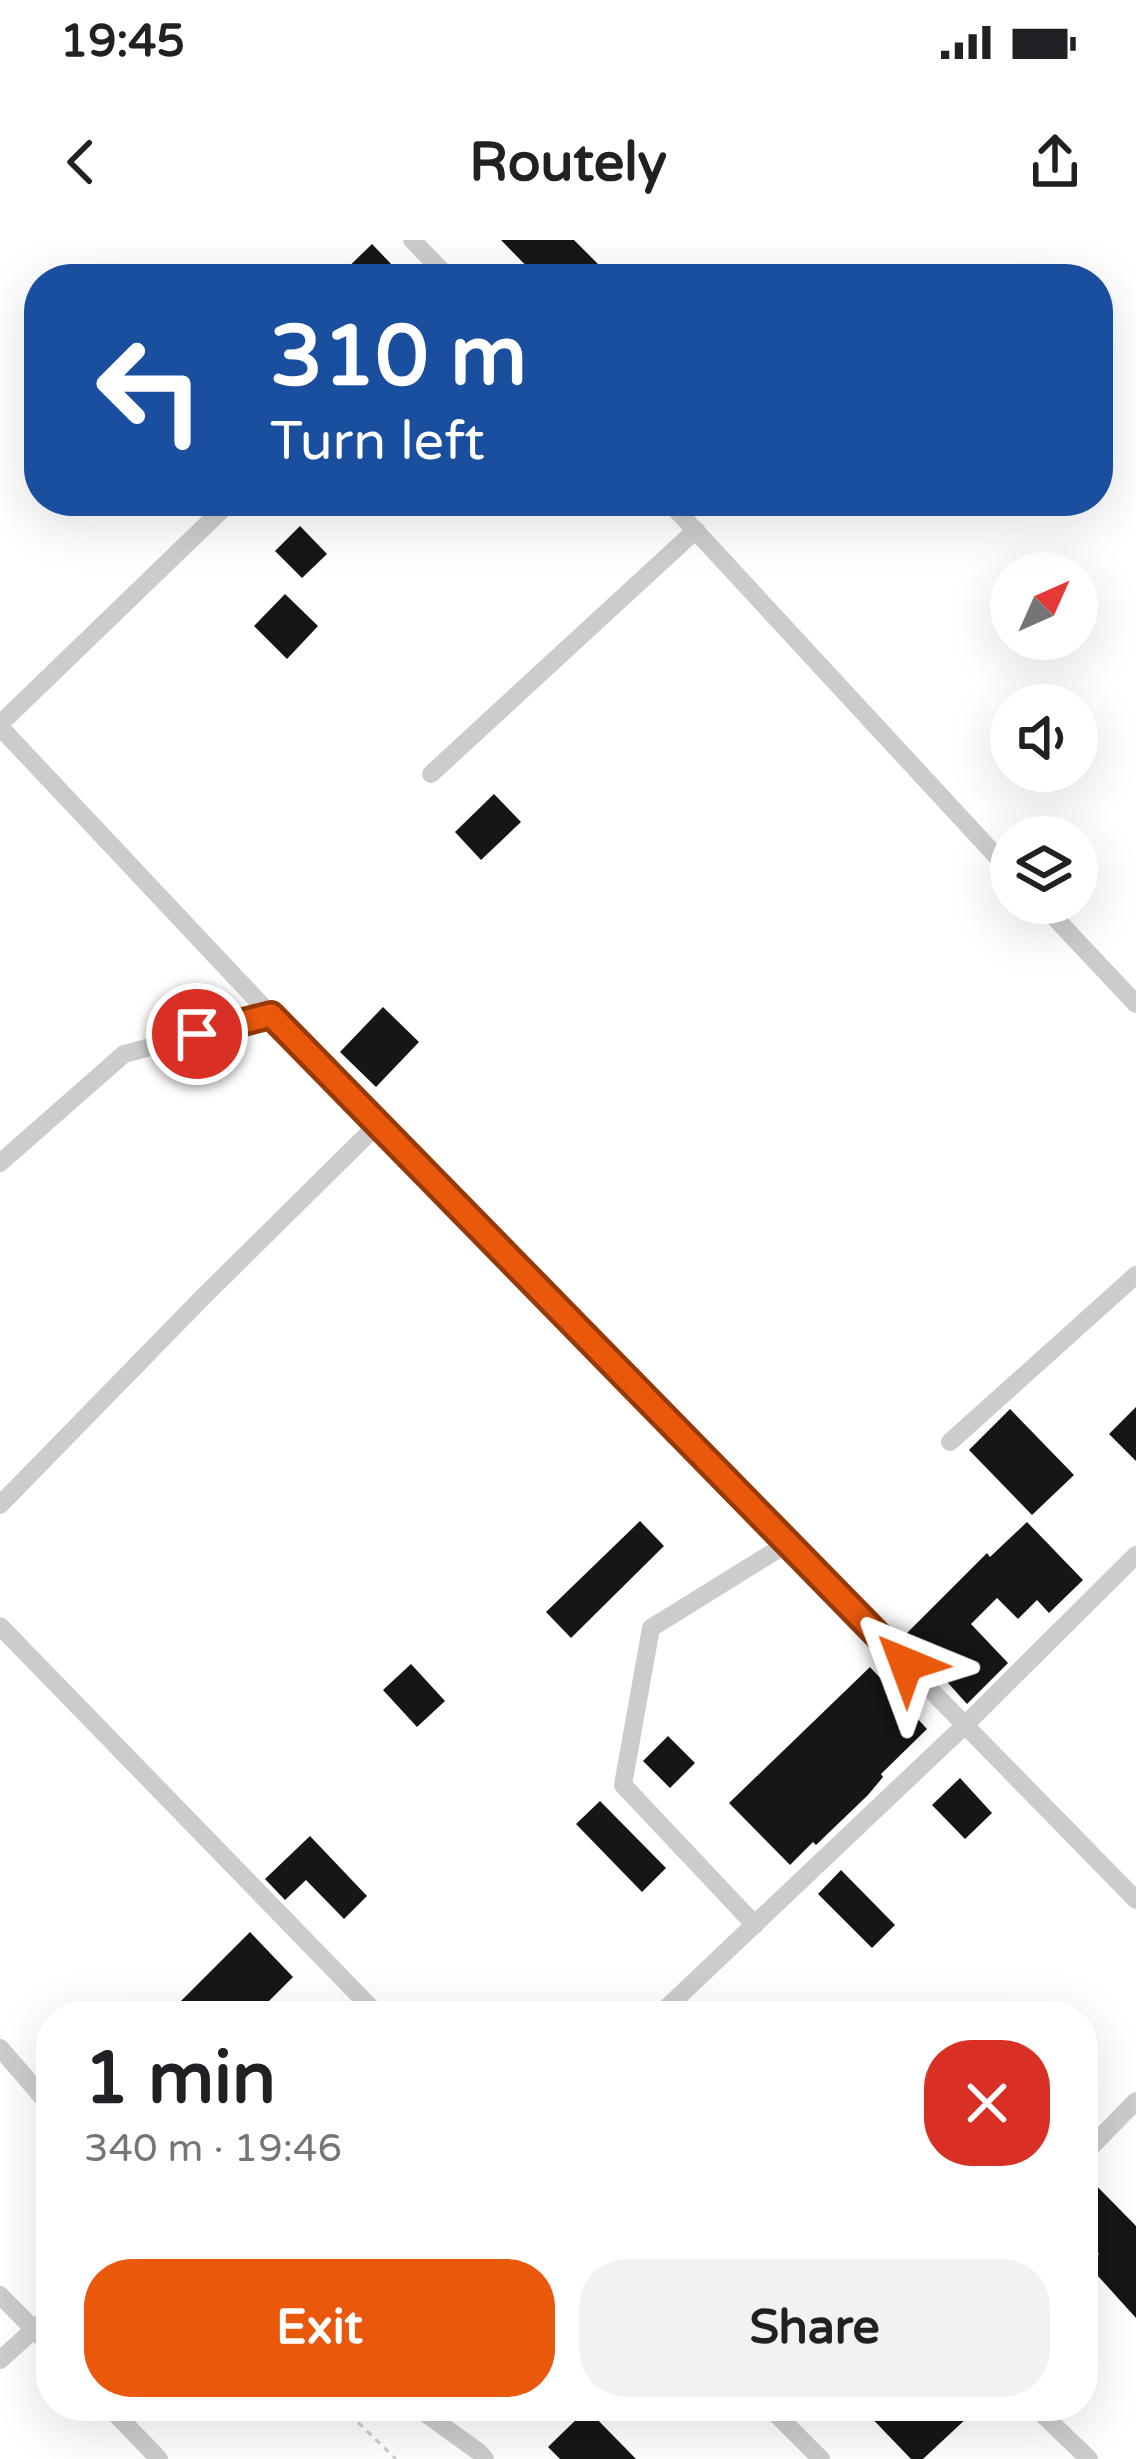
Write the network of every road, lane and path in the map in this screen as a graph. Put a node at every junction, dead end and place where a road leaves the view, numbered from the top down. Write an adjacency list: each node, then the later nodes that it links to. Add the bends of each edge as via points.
1 (412, 240): 2 (street)
2 (435, 264)
3 (216, 516): 6 (street)
4 (682, 516): 5 (street)
5 (696, 530): 7 (street); 8 (street)
6 (0, 725): 11 (street)
7 (431, 774)
8 (990, 849)
9 (1060, 924): 10 (street)
10 (1136, 1004)
11 (271, 1015): 12 (street); 13 (street, via 124,1054)
12 (379, 1123): 16 (street); 17 (street)
13 (0, 1162)
14 (1136, 1276): 15 (street)
15 (950, 1442)
16 (0, 1504)
17 (788, 1543): 20 (street); 22 (street, via 652,1628 623,1785)
18 (1136, 1555): 20 (street)
19 (0, 1626): 23 (street)
20 (965, 1725): 21 (street); 22 (street)
21 (1136, 1900)
22 (755, 1925): 24 (street)
23 (364, 2001)
24 (674, 2001)
25 (0, 2048): 26 (street)
26 (36, 2090)
27 (1136, 2101): 28 (street)
28 (1098, 2140)
29 (0, 2295): 30 (street)
30 (34, 2329): 31 (street)
31 (0, 2360)
32 (122, 2421): 37 (street)
33 (357, 2421): 38 (path)
34 (436, 2421): 39 (street)
35 (783, 2421): 40 (street)
36 (1050, 2421): 41 (street)
37 (159, 2459)
38 (396, 2459)
39 (485, 2459)
40 (821, 2459)
41 (1089, 2459)

